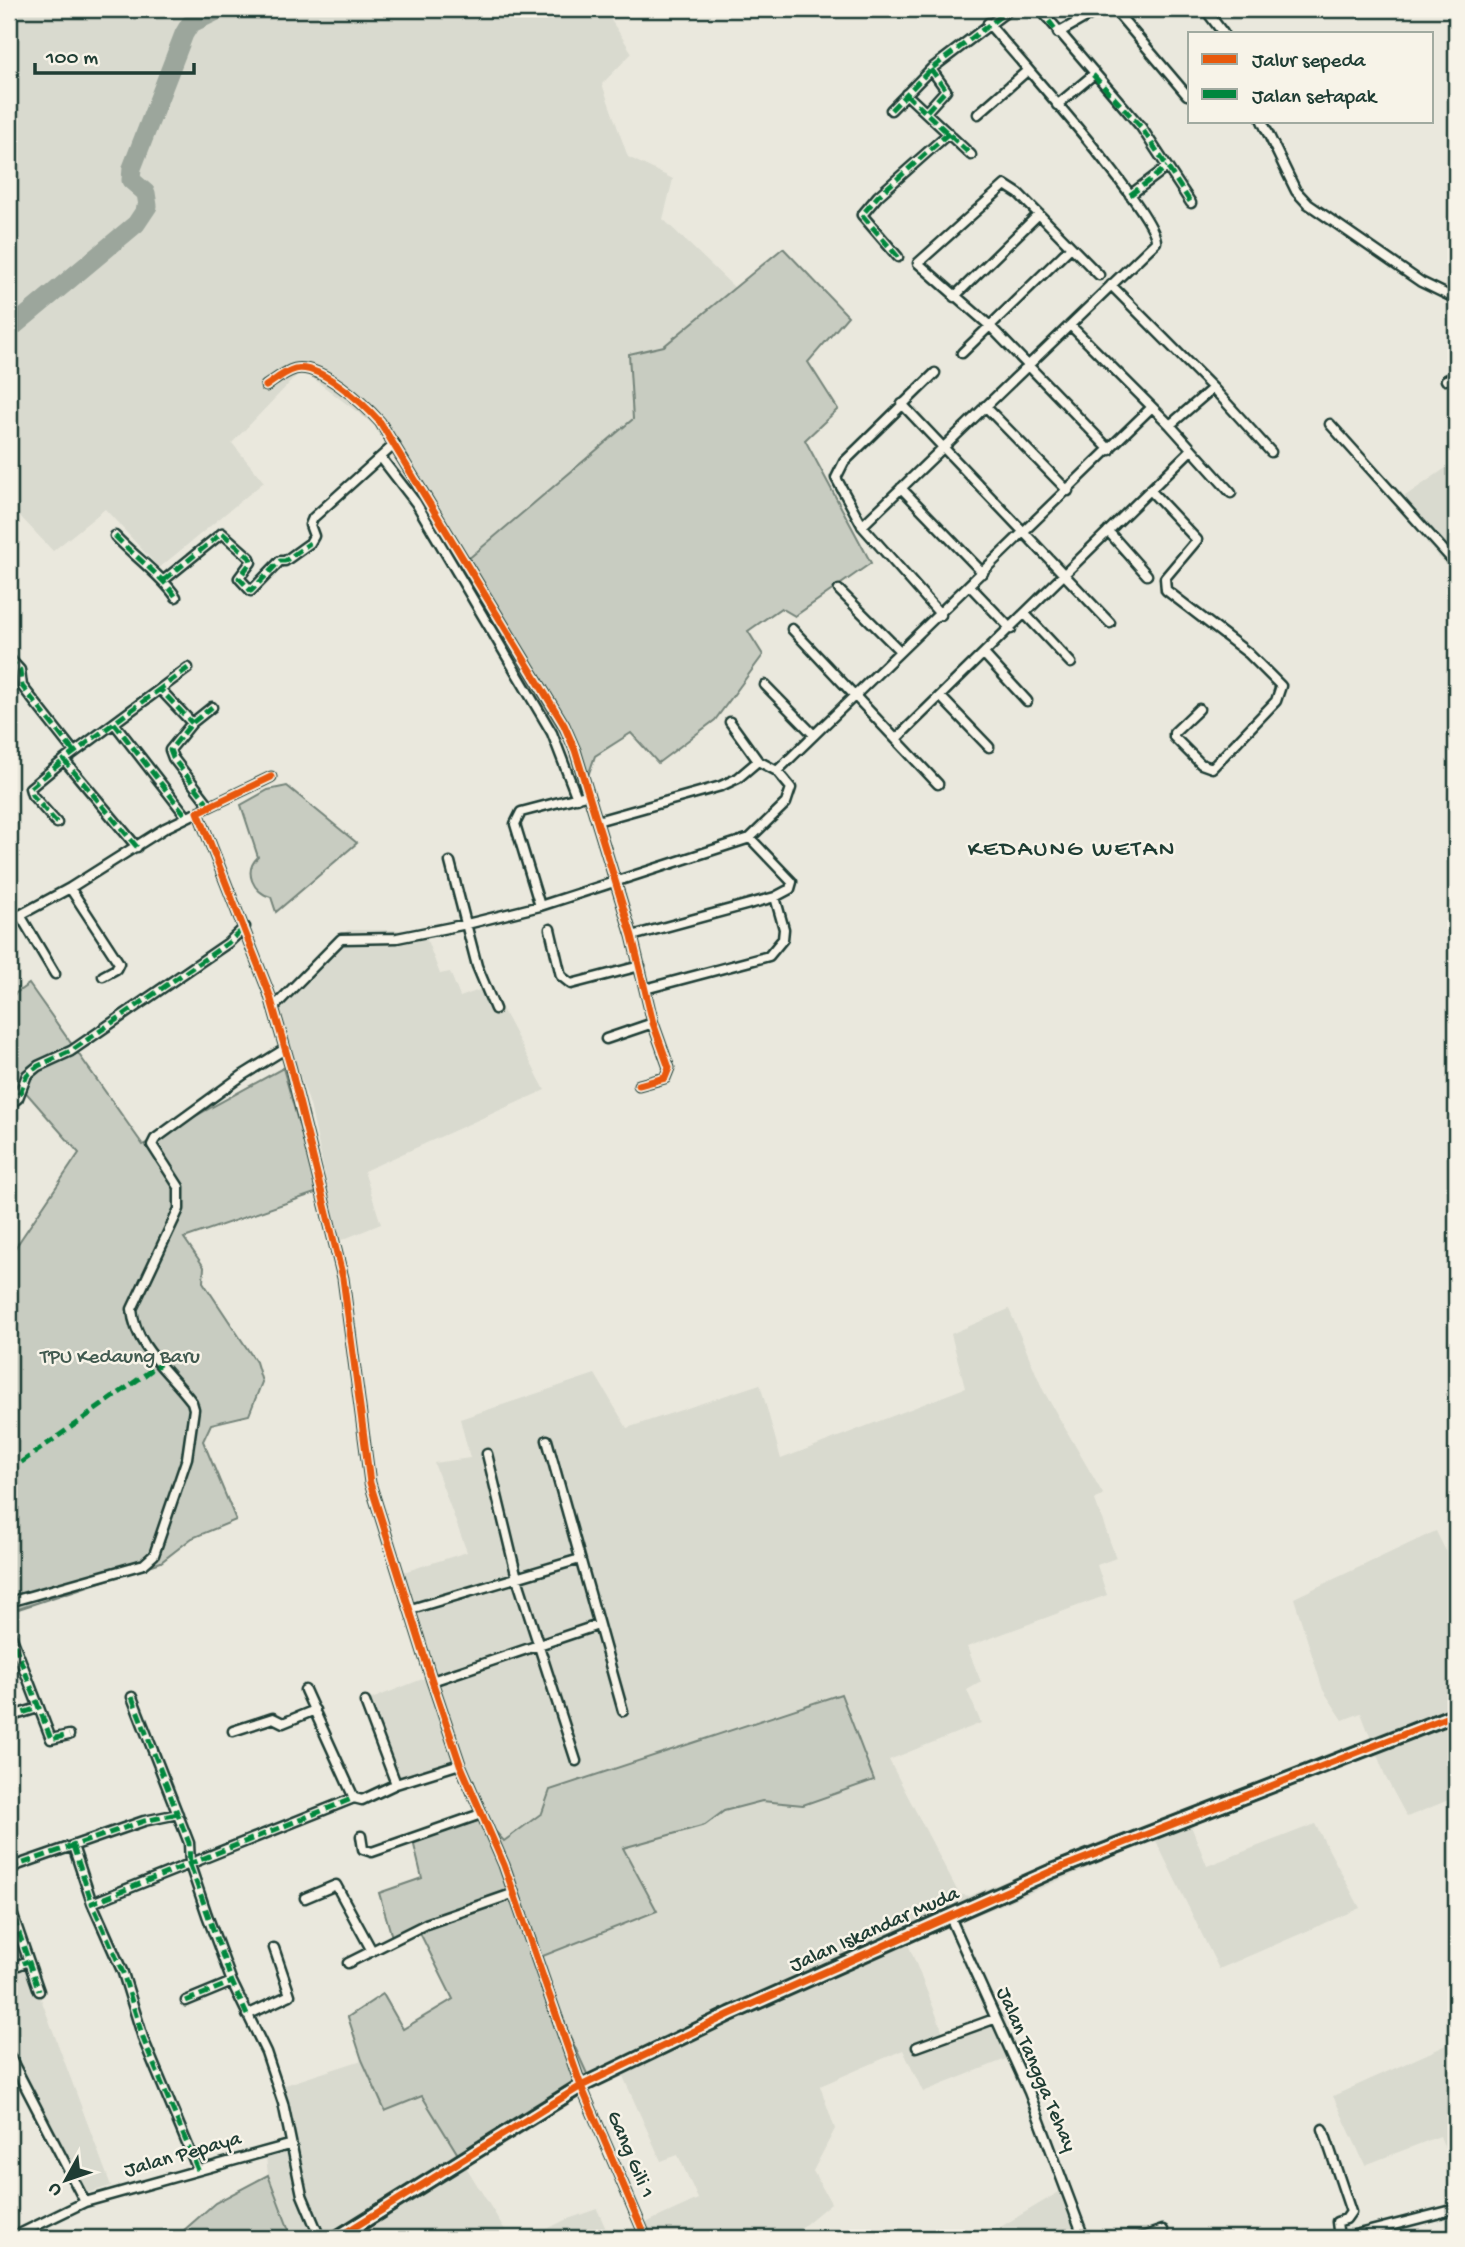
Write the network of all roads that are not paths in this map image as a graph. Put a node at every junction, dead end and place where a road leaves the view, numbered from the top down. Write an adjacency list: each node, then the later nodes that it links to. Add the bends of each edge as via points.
1 (1010, 9): 6 (street)
2 (1040, 9): 8 (street)
3 (1100, 9): 8 (street)
4 (1114, 9): 13 (street)
5 (1205, 9): 7 (street)
6 (988, 23): 9 (street); 10 (street)
7 (1222, 32)
8 (1058, 33): 11 (street)
9 (931, 68): 12 (street); 16 (street, via 946,90)
10 (1028, 70): 14 (street); 17 (street)
11 (1093, 75): 14 (street); 21 (street, via 1141,127)
12 (906, 94): 15 (street); 16 (street)
13 (1187, 95)
14 (1057, 104): 22 (street)
15 (891, 110)
16 (927, 111): 19 (street)
17 (978, 114)
18 (1262, 122): 30 (street, via 1290,181 1308,204 1420,282)
19 (949, 133): 20 (street); 26 (street, via 862,215)
20 (971, 155)
21 (1167, 167): 22 (street); 23 (street)
22 (1130, 195): 28 (street, via 1154,230 1156,242)
23 (1191, 203)
24 (1039, 214): 25 (street); 29 (street); 29 (street, via 1005,185 918,261)
25 (1071, 247): 27 (street); 32 (street)
26 (898, 257)
27 (1099, 275)
28 (1111, 285): 31 (street); 39 (street)
29 (954, 298): 32 (street)
30 (1456, 299)
31 (1070, 325): 34 (street); 42 (street)
32 (990, 326): 33 (street); 34 (street)
33 (962, 354)
34 (1028, 365): 41 (street); 47 (street)
35 (935, 373): 40 (street)
36 (1456, 376): 37 (street)
37 (1446, 380)
38 (267, 386): 45 (street, via 297,368 315,370 371,412)
39 (1213, 388): 44 (street); 49 (street)
40 (902, 404): 46 (street); 55 (street, via 836,473)
41 (985, 406): 46 (street); 53 (street)
42 (1152, 407): 44 (street); 47 (street)
43 (1330, 424): 59 (street)
44 (1170, 425): 48 (street)
45 (395, 444): 50 (street); 96 (street, via 564,725)
46 (944, 447): 51 (street); 57 (street)
47 (1110, 450): 53 (street)
48 (1191, 450): 52 (street); 54 (street)
49 (1271, 452)
50 (382, 459): 63 (street, via 313,518 310,543 280,561 251,591 239,578 250,558 222,533); 97 (street, via 416,503 552,733)
51 (901, 488): 55 (street); 61 (street)
52 (1150, 490): 56 (street); 83 (street, via 1197,540 1165,578 1166,590 1248,653 1281,686 1276,701 1212,768 1201,764 1174,737)
53 (1068, 491): 57 (street)
54 (1231, 493)
55 (862, 526): 68 (street)
56 (1108, 531): 60 (street); 62 (street)
57 (1025, 533): 60 (street); 61 (street)
58 (115, 536): 63 (street)
59 (1456, 564)
60 (1064, 572): 67 (street); 69 (street)
61 (983, 573): 64 (street)
62 (1147, 575)
63 (164, 580): 66 (street)
64 (970, 586): 68 (street); 71 (street)
65 (839, 590): 72 (street)
66 (176, 597)
67 (1025, 614): 71 (street); 75 (street)
68 (941, 615): 72 (street)
69 (1110, 623)
70 (792, 629): 79 (street)
71 (1011, 629): 73 (street)
72 (900, 651): 79 (street)
73 (984, 654): 80 (street); 81 (street)
74 (9, 658): 90 (street, via 20,670 22,686)
75 (1070, 663)
76 (188, 668): 78 (street)
77 (765, 685): 87 (street)
78 (160, 689): 85 (street); 86 (street)
79 (856, 694): 87 (street); 88 (street)
80 (940, 696): 88 (street); 89 (street)
81 (1027, 701)
82 (212, 707): 86 (street)
83 (1199, 709)
84 (730, 722): 92 (street)
85 (114, 723): 90 (street); 100 (street)
86 (192, 723): 98 (street, via 170,750)
87 (814, 735): 93 (street)
88 (896, 739): 95 (street)
89 (989, 747)
90 (74, 752): 91 (street)
91 (64, 760): 102 (street, via 30,791); 104 (street)
92 (758, 761): 93 (street); 101 (street, via 721,786)
93 (777, 771): 103 (street, via 790,788 786,803)
94 (271, 776): 98 (street)
95 (938, 784)
96 (588, 795): 97 (street); 101 (street)
97 (577, 798): 109 (street, via 516,817 514,824)
98 (210, 806): 99 (street)
99 (198, 812): 100 (street); 113 (street, Gang Gili 1)
100 (187, 817): 104 (street)
101 (597, 821): 106 (street)
102 (57, 823)
103 (750, 838): 106 (street); 108 (street, via 792,882)
104 (137, 847): 107 (street)
105 (450, 862): 112 (street)
106 (615, 882): 109 (street); 115 (street)
107 (70, 888): 110 (street); 118 (street, via 119,963)
108 (775, 897): 115 (street); 119 (street, via 783,939 769,956)
109 (540, 906): 112 (street)
110 (20, 915): 111 (street); 117 (street)
111 (9, 921)
112 (467, 924): 120 (street, via 397,938 341,939); 121 (street, via 477,966)
113 (245, 927): 120 (street, Gang Gili 1); 127 (street, via 71,1051 38,1066 27,1075)
114 (550, 929): 116 (street, via 561,976 571,985)
115 (632, 936): 116 (street)
116 (640, 966): 119 (street)
117 (55, 974)
118 (103, 976)
119 (645, 989): 122 (street)
120 (273, 1008): 124 (street, Gang Gili 1)
121 (495, 1009)
122 (653, 1023): 123 (street); 126 (street, via 669,1074)
123 (606, 1039)
124 (285, 1049): 133 (street, via 152,1145 174,1174 179,1209 132,1309 133,1325 192,1402 187,1458 155,1555 144,1564); 134 (street, Gang Gili 1, via 343,1278 369,1478)
125 (9, 1084): 127 (street)
126 (639, 1085)
127 (18, 1098): 128 (street)
128 (9, 1105)
129 (547, 1440): 131 (street)
130 (486, 1454): 132 (street)
131 (580, 1559): 132 (street); 135 (street)
132 (517, 1578): 134 (street); 137 (street)
133 (9, 1602)
134 (411, 1609): 138 (street, Gang Gili 1)
135 (598, 1625): 137 (street); 144 (street)
136 (9, 1630): 142 (street)
137 (538, 1645): 138 (street); 149 (street)
138 (432, 1681): 150 (street, Gang Gili 1)
139 (305, 1690): 143 (street)
140 (132, 1697): 153 (street)
141 (365, 1702): 151 (street)
142 (38, 1708): 146 (street); 148 (street, via 51,1739)
143 (315, 1710): 147 (street, via 283,1723 272,1718); 152 (street)
144 (623, 1711)
145 (1456, 1714): 163 (street, Jalan Iskandar Muda, via 1052,1871)
146 (9, 1717)
147 (233, 1731)
148 (69, 1735)
149 (576, 1761)
150 (460, 1764): 151 (street); 154 (street, Gang Gili 1)
151 (396, 1784): 152 (street, via 362,1800)
152 (354, 1798): 157 (street)
153 (178, 1814): 156 (street); 157 (street, via 189,1843)
154 (481, 1814): 155 (street, via 372,1853 363,1849); 159 (street, Gang Gili 1)
155 (361, 1836)
156 (73, 1846): 158 (street); 161 (street)
157 (190, 1865): 161 (street); 169 (street)
158 (9, 1868)
159 (512, 1894): 165 (street, via 426,1924); 176 (street, Gang Gili 1)
160 (305, 1898): 165 (street, via 336,1885)
161 (92, 1903): 179 (street)
162 (9, 1904): 166 (street)
163 (950, 1917): 173 (street, Jalan Tangga Tehay); 176 (street, Jalan Iskandar Muda)
164 (274, 1948): 172 (street, via 290,1995)
165 (372, 1951): 167 (street)
166 (28, 1961): 168 (street); 170 (street)
167 (348, 1963)
168 (9, 1969)
169 (232, 1982): 171 (street); 172 (street)
170 (39, 1991)
171 (186, 2001)
172 (247, 2015): 178 (street, via 266,2052 283,2103)
173 (994, 2019): 174 (street); 187 (street, Jalan Tangga Tehay, via 1029,2092)
174 (917, 2047)
175 (9, 2055): 180 (street)
176 (581, 2086): 185 (street, Jalan Iskandar Muda); 186 (street, Gang Gili 1)
177 (1323, 2129): 189 (street, via 1352,2212 1337,2222)
178 (289, 2145): 179 (street, Jalan Pepaya); 184 (street)
179 (198, 2170): 180 (street, Jalan Pepaya)
180 (85, 2202): 183 (street, Jalan Pepaya)
181 (1456, 2208): 189 (street)
182 (1163, 2230): 188 (street)
183 (11, 2238)
184 (320, 2238)
185 (337, 2238)
186 (646, 2238)
187 (1084, 2238)
188 (1140, 2238)
189 (1341, 2238)

